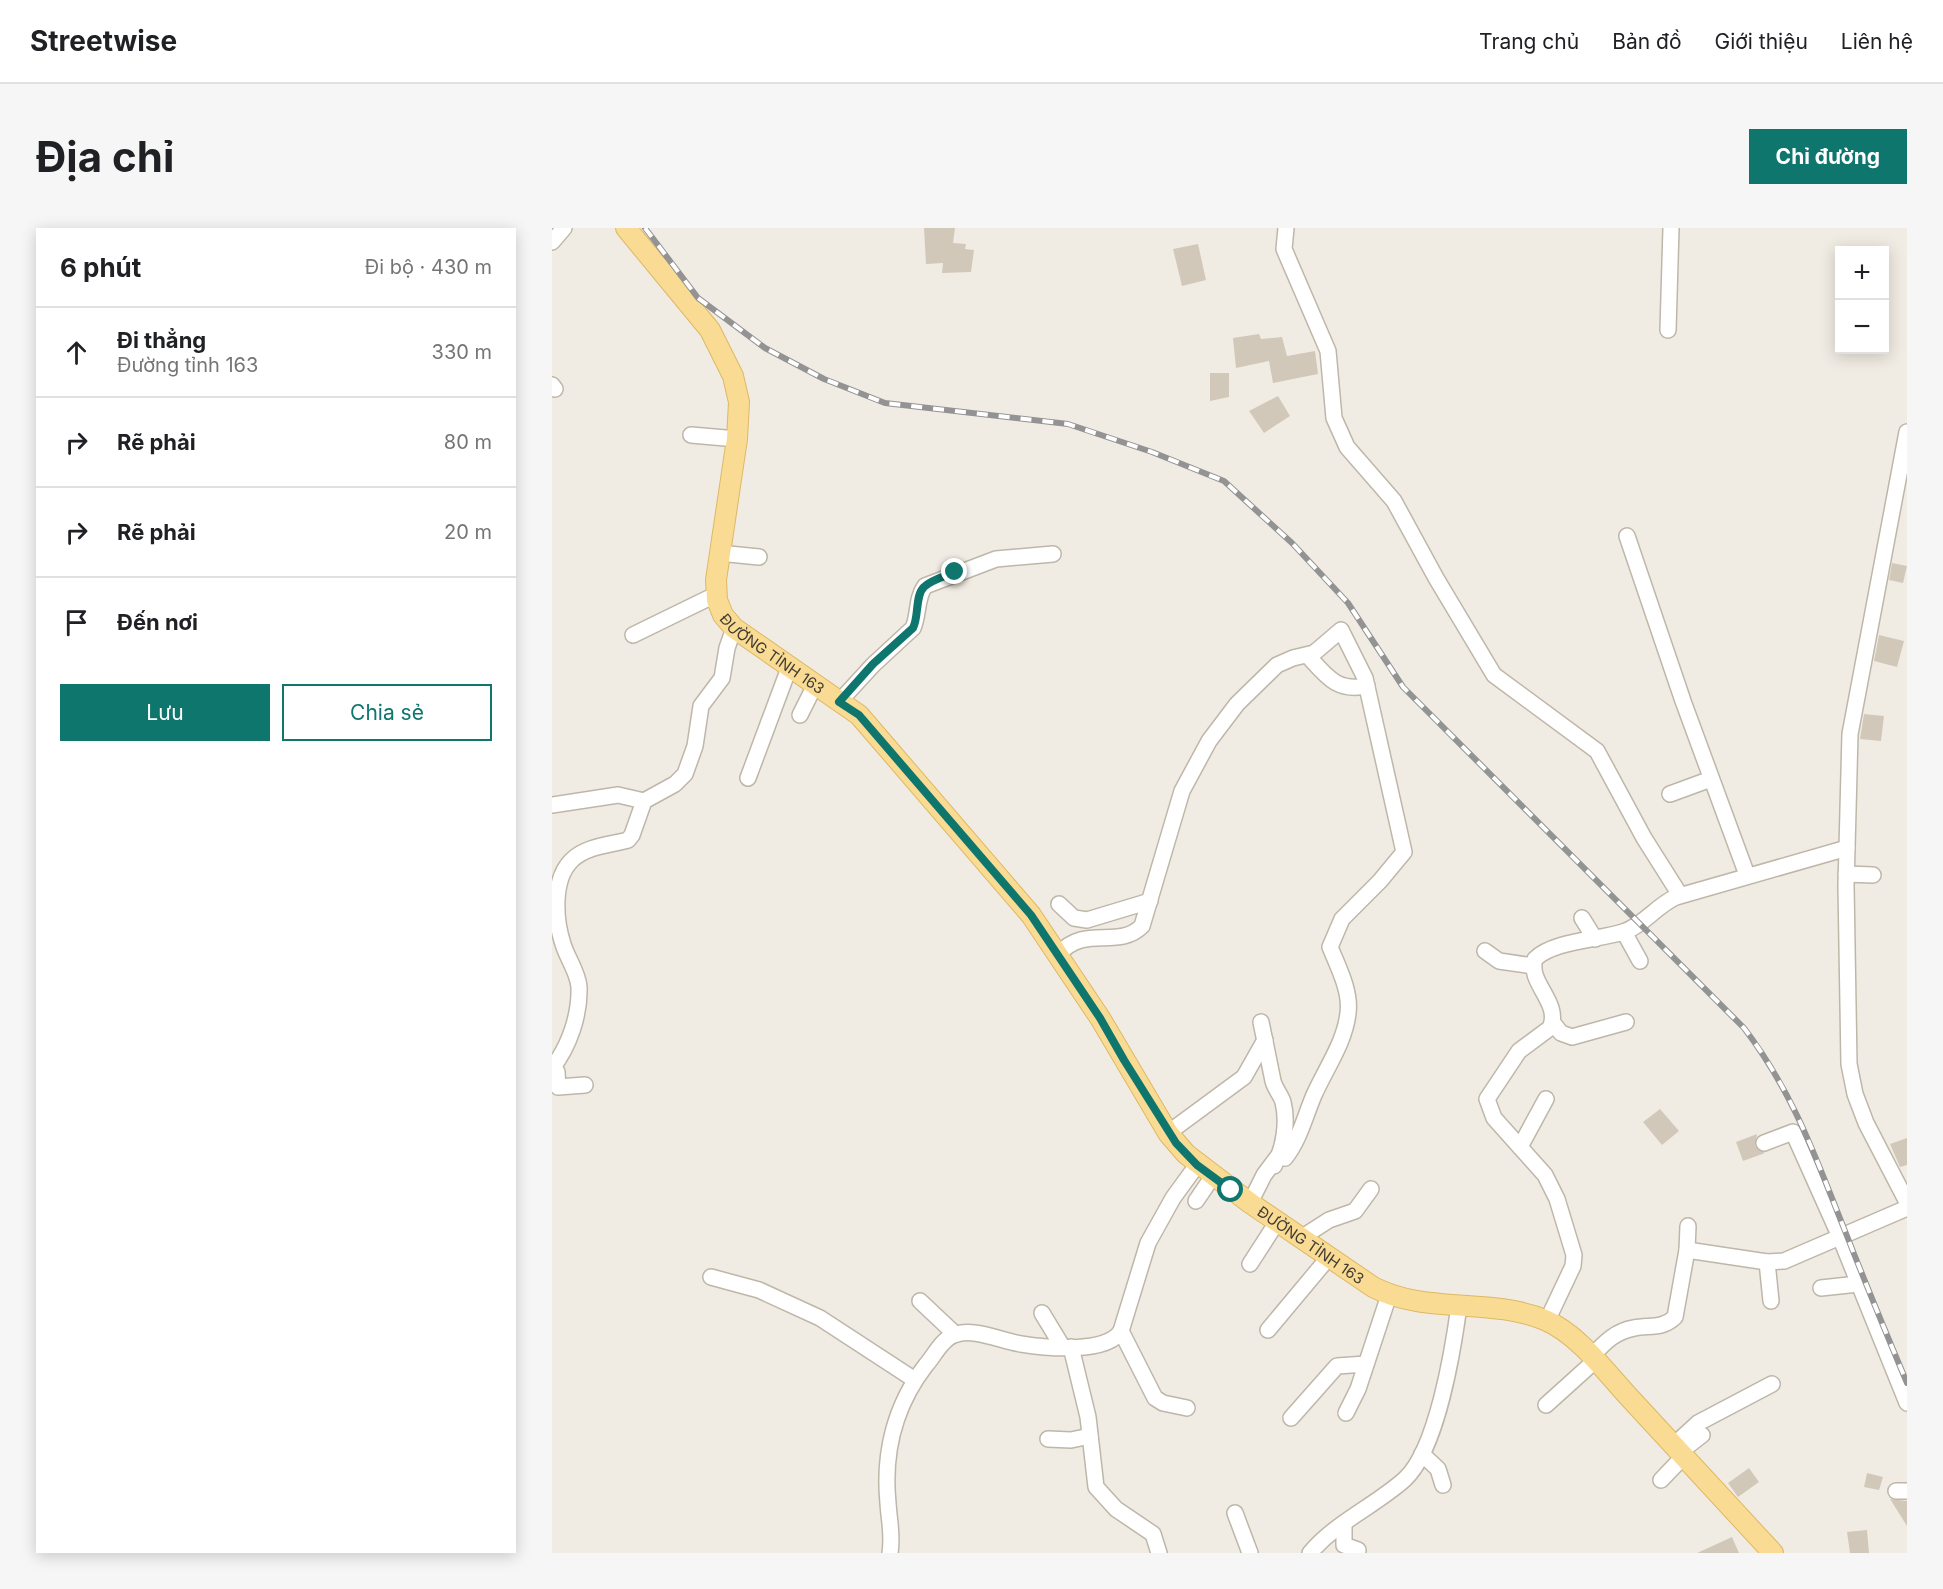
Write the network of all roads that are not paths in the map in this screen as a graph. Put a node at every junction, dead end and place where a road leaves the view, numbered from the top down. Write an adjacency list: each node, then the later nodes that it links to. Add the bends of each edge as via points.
1 (564, 228): 5 (street)
2 (626, 228): 9 (main road, ĐƯỜNG TỈNH 163, via 719,344 737,389)
3 (1286, 228): 32 (street, via 1284,249 1328,351 1335,418 1347,447 1394,501 1494,675 1597,752)
4 (1671, 228): 6 (street)
5 (552, 242)
6 (1668, 330)
7 (1907, 432): 28 (street, via 1850,734)
8 (691, 435): 9 (street)
9 (737, 439): 11 (main road, ĐƯỜNG TỈNH 163)
10 (1627, 536): 24 (street)
11 (719, 553): 13 (street); 14 (main road, ĐƯỜNG TỈNH 163)
12 (1053, 554): 21 (street, via 996,559 925,586 913,628)
13 (759, 557)
14 (717, 594): 15 (main road, ĐƯỜNG TỈNH 163, via 723,615); 16 (street)
15 (734, 628): 18 (main road, ĐƯỜNG TỈNH 163); 26 (street, via 726,648 722,678 701,706 695,746 685,774)
16 (633, 635)
17 (1308, 656): 20 (street, via 1341,686); 20 (street, via 1341,630); 33 (street, via 1284,661 1271,671 1237,704 1209,741 1182,790)
18 (789, 668): 19 (main road, ĐƯỜNG TỈNH 163); 23 (street)
19 (815, 685): 21 (main road, ĐƯỜNG TỈNH 163); 22 (street)
20 (1367, 686): 52 (street, via 1404,852 1342,919 1330,947 1343,979 1349,1011 1344,1032 1294,1147 1285,1158)
21 (839, 702): 39 (main road, ĐƯỜNG TỈNH 163, via 859,715 1031,915)
22 (800, 715)
23 (748, 778)
24 (1711, 779): 25 (street); 30 (street)
25 (1670, 794)
26 (644, 801): 27 (street, via 618,795); 46 (street, via 628,840 592,849 571,861 559,889 557,913 562,942 579,987 566,1048)
27 (552, 805)
28 (1847, 848): 29 (street); 30 (street)
29 (1846, 874): 31 (street); 56 (street, via 1849,1064 1866,1123)
30 (1747, 875): 32 (street)
31 (1873, 875)
32 (1680, 895): 36 (street)
33 (1150, 901): 34 (street, via 1087,920 1074,918); 39 (street, via 1136,933 1071,942)
34 (1059, 904)
35 (1582, 918): 37 (street)
36 (1624, 932): 37 (street); 40 (street)
37 (1595, 939): 41 (street, via 1548,950 1535,959)
38 (1485, 951): 41 (street, via 1499,961)
39 (1059, 954): 49 (main road, ĐƯỜNG TỈNH 163)
40 (1640, 961)
41 (1533, 966): 44 (street, via 1550,1003)
42 (1261, 1022): 45 (street)
43 (1626, 1022): 44 (street, via 1572,1037 1561,1033)
44 (1553, 1023): 51 (street, via 1519,1051 1487,1099 1494,1118)
45 (1264, 1040): 49 (street, via 1244,1077); 52 (street, via 1285,1122)
46 (553, 1067): 47 (street, via 558,1087)
47 (585, 1085)
48 (1546, 1099): 51 (street)
49 (1168, 1133): 53 (main road, ĐƯỜNG TỈNH 163)
50 (1764, 1143): 61 (street, via 1793,1132)
51 (1520, 1147): 75 (street, via 1545,1175 1557,1199 1574,1255 1573,1266)
52 (1279, 1155): 57 (street)
53 (1205, 1170): 55 (street); 57 (main road, ĐƯỜNG TỈNH 163); 77 (street, via 1156,1226)
54 (1371, 1189): 62 (street, via 1355,1211 1329,1220)
55 (1196, 1201)
56 (1907, 1202)
57 (1250, 1203): 59 (main road, ĐƯỜNG TỈNH 163)
58 (1907, 1208): 61 (street)
59 (1278, 1222): 62 (main road, ĐƯỜNG TỈNH 163); 66 (street)
60 (1689, 1227): 63 (street)
61 (1840, 1237): 65 (street, via 1784,1261); 68 (street)
62 (1301, 1238): 64 (main road, ĐƯỜNG TỈNH 163)
63 (1687, 1250): 65 (street); 80 (street, via 1675,1317 1660,1327 1621,1332 1608,1339)
64 (1329, 1257): 70 (main road, ĐƯỜNG TỈNH 163); 76 (street)
65 (1767, 1262): 72 (street)
66 (1250, 1264)
67 (711, 1277): 82 (street, via 759,1290 820,1318)
68 (1858, 1284): 69 (street); 84 (street)
69 (1821, 1288)
70 (1389, 1295): 73 (main road, ĐƯỜNG TỈNH 163, via 1419,1303); 81 (street)
71 (920, 1301): 78 (street)
72 (1770, 1301)
73 (1459, 1306): 75 (main road, ĐƯỜNG TỈNH 163, via 1498,1308); 93 (street, via 1451,1358)
74 (1042, 1313): 79 (street)
75 (1547, 1321): 80 (main road, ĐƯỜNG TỈNH 163)
76 (1268, 1330)
77 (1121, 1331): 79 (street, via 1107,1344); 86 (street, via 1155,1398)
78 (955, 1334): 79 (street, via 978,1334 1023,1345); 82 (street)
79 (1067, 1347): 89 (street)
80 (1595, 1357): 85 (street); 92 (main road, ĐƯỜNG TỈNH 163)
81 (1366, 1364): 87 (street); 88 (street, via 1337,1366)
82 (915, 1380): 99 (street, via 899,1410 888,1447)
83 (1772, 1384): 92 (street, via 1698,1423)
84 (1907, 1403)
85 (1546, 1405)
86 (1187, 1408)
87 (1346, 1413)
88 (1291, 1418)
89 (1090, 1436): 91 (street); 100 (street, via 1096,1487 1116,1509 1153,1534)
90 (1702, 1436): 92 (street)
91 (1048, 1439)
92 (1680, 1451): 94 (street); 103 (main road, ĐƯỜNG TỈNH 163)
93 (1422, 1455): 95 (street, via 1438,1469); 97 (street, via 1403,1480)
94 (1661, 1480)
95 (1443, 1485)
96 (1235, 1514): 101 (street)
97 (1344, 1523): 98 (street, via 1344,1545); 102 (street)
98 (1358, 1550)
99 (890, 1553)
100 (1159, 1553)
101 (1250, 1553)
102 (1310, 1553)
103 (1773, 1553)

